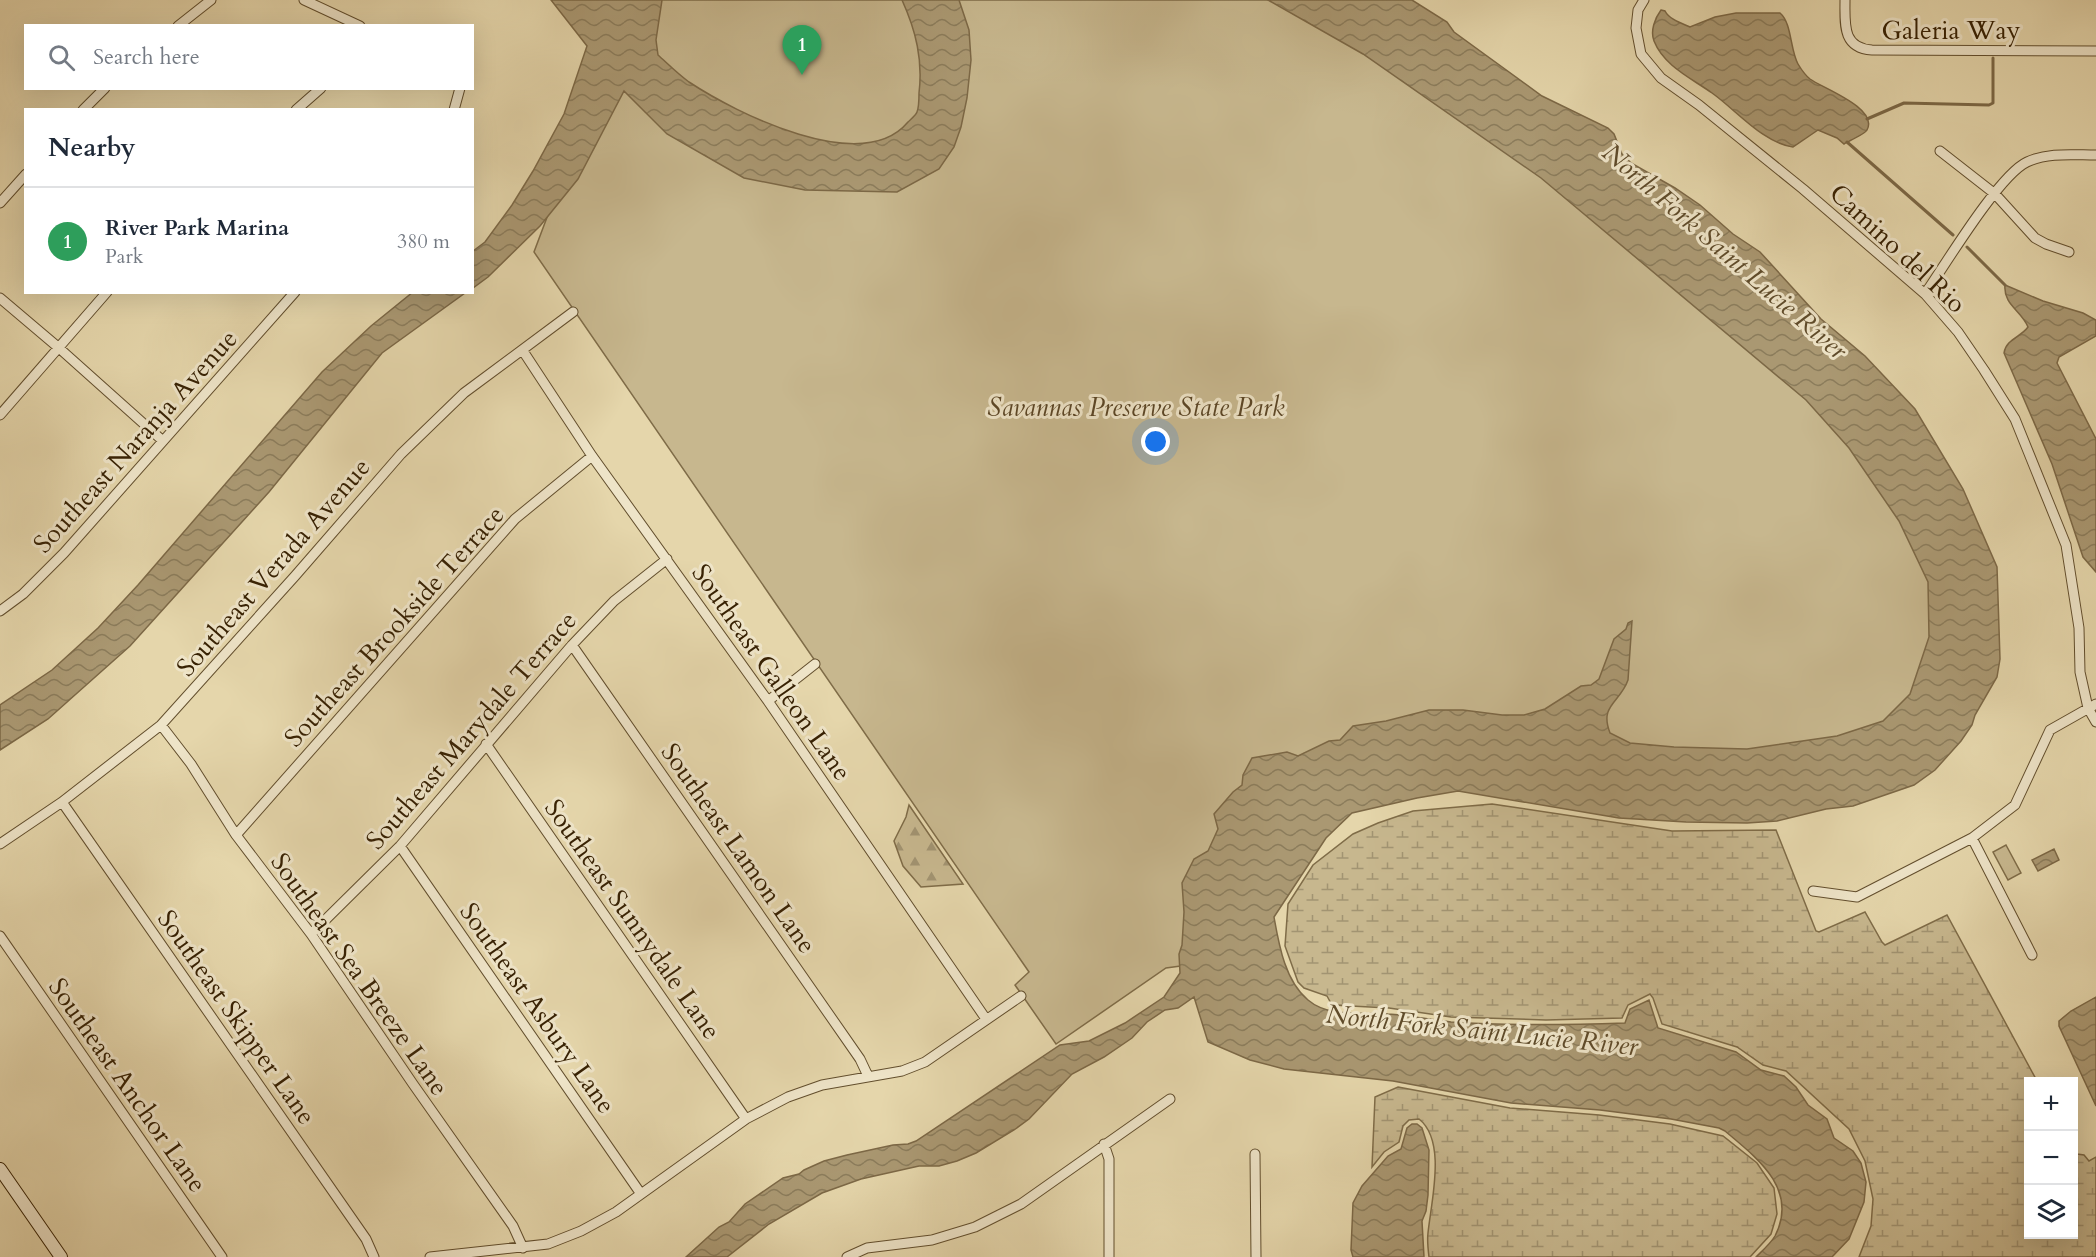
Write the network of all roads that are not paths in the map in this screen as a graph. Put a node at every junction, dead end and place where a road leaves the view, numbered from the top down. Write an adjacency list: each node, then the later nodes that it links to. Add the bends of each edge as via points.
1 (211, 0): 5 (street)
2 (304, 0): 6 (street)
3 (1644, 0): 22 (street, Camino del Rio, via 1638,10 1636,28 1641,54 1661,78 1803,189)
4 (1845, 0): 7 (street, Galeria Way, via 1847,34 1860,49)
5 (181, 24)
6 (356, 24)
7 (2096, 51)
8 (103, 90): 11 (street)
9 (319, 90): 12 (street)
10 (459, 90): 13 (street)
11 (85, 108)
12 (298, 108)
13 (455, 108)
14 (1940, 152): 17 (street)
15 (2096, 155): 17 (street, via 2034,159 2016,169)
16 (24, 176): 18 (street)
17 (1995, 194): 19 (street, via 2035,238); 22 (street)
18 (0, 203)
19 (2069, 252)
20 (105, 294): 25 (street)
21 (293, 294): 28 (street, Southeast Naranja Avenue)
22 (1925, 294): 35 (street, Camino del Rio, via 1958,332 2015,419 2066,545 2079,628 2080,672)
23 (0, 298): 25 (street)
24 (573, 312): 26 (street, Southeast Verada Avenue)
25 (59, 348): 27 (street); 28 (street)
26 (523, 351): 29 (street, Southeast Galleon Lane); 37 (street, Southeast Verada Avenue, via 464,393 400,454)
27 (0, 415)
28 (164, 441): 31 (street, Southeast Naranja Avenue, via 64,554)
29 (592, 456): 30 (street, Southeast Galleon Lane); 40 (street, Southeast Brookside Terrace, via 515,519)
30 (667, 559): 32 (street, Southeast Marydale Terrace, via 614,601); 34 (street, Southeast Galleon Lane)
31 (0, 611)
32 (572, 645): 38 (street, Southeast Marydale Terrace); 50 (street, Southeast Lamon Lane, via 860,1059)
33 (815, 664): 34 (street)
34 (768, 701): 49 (street, Southeast Galleon Lane)
35 (2092, 706): 36 (street, Camino del Rio); 41 (street, via 2050,730 2015,805)
36 (2096, 723)
37 (161, 725): 39 (street, Southeast Verada Avenue); 40 (street, Southeast Sea Breeze Lane)
38 (486, 744): 43 (street, Southeast Marydale Terrace); 52 (street, Southeast Sunnydale Lane)
39 (62, 802): 42 (street, Southeast Verada Avenue); 60 (street, Southeast Skipper Lane, via 366,1239)
40 (236, 835): 45 (street, Southeast Sea Breeze Lane)
41 (1972, 838): 44 (street, via 1857,897); 47 (street)
42 (0, 844)
43 (400, 846): 45 (street, Southeast Marydale Terrace); 56 (street, Southeast Asbury Lane)
44 (1813, 891)
45 (311, 934): 57 (street, Southeast Sea Breeze Lane, via 513,1226)
46 (0, 936): 59 (street, Southeast Anchor Lane)
47 (2032, 955)
48 (1021, 996): 49 (street)
49 (986, 1019): 50 (street, via 925,1062 902,1071)
50 (868, 1076): 52 (street, via 822,1085)
51 (1170, 1099): 53 (street)
52 (746, 1119): 56 (street)
53 (1104, 1144): 62 (street, via 1021,1203 975,1227 932,1240 867,1248); 63 (street, via 1109,1159)
54 (1255, 1154): 64 (street)
55 (0, 1169): 58 (street)
56 (641, 1194): 57 (street, via 581,1231 548,1244)
57 (523, 1248): 61 (street)
58 (61, 1257)
59 (222, 1257)
60 (374, 1257)
61 (430, 1257)
62 (847, 1257)
63 (1109, 1257)
64 (1256, 1257)

